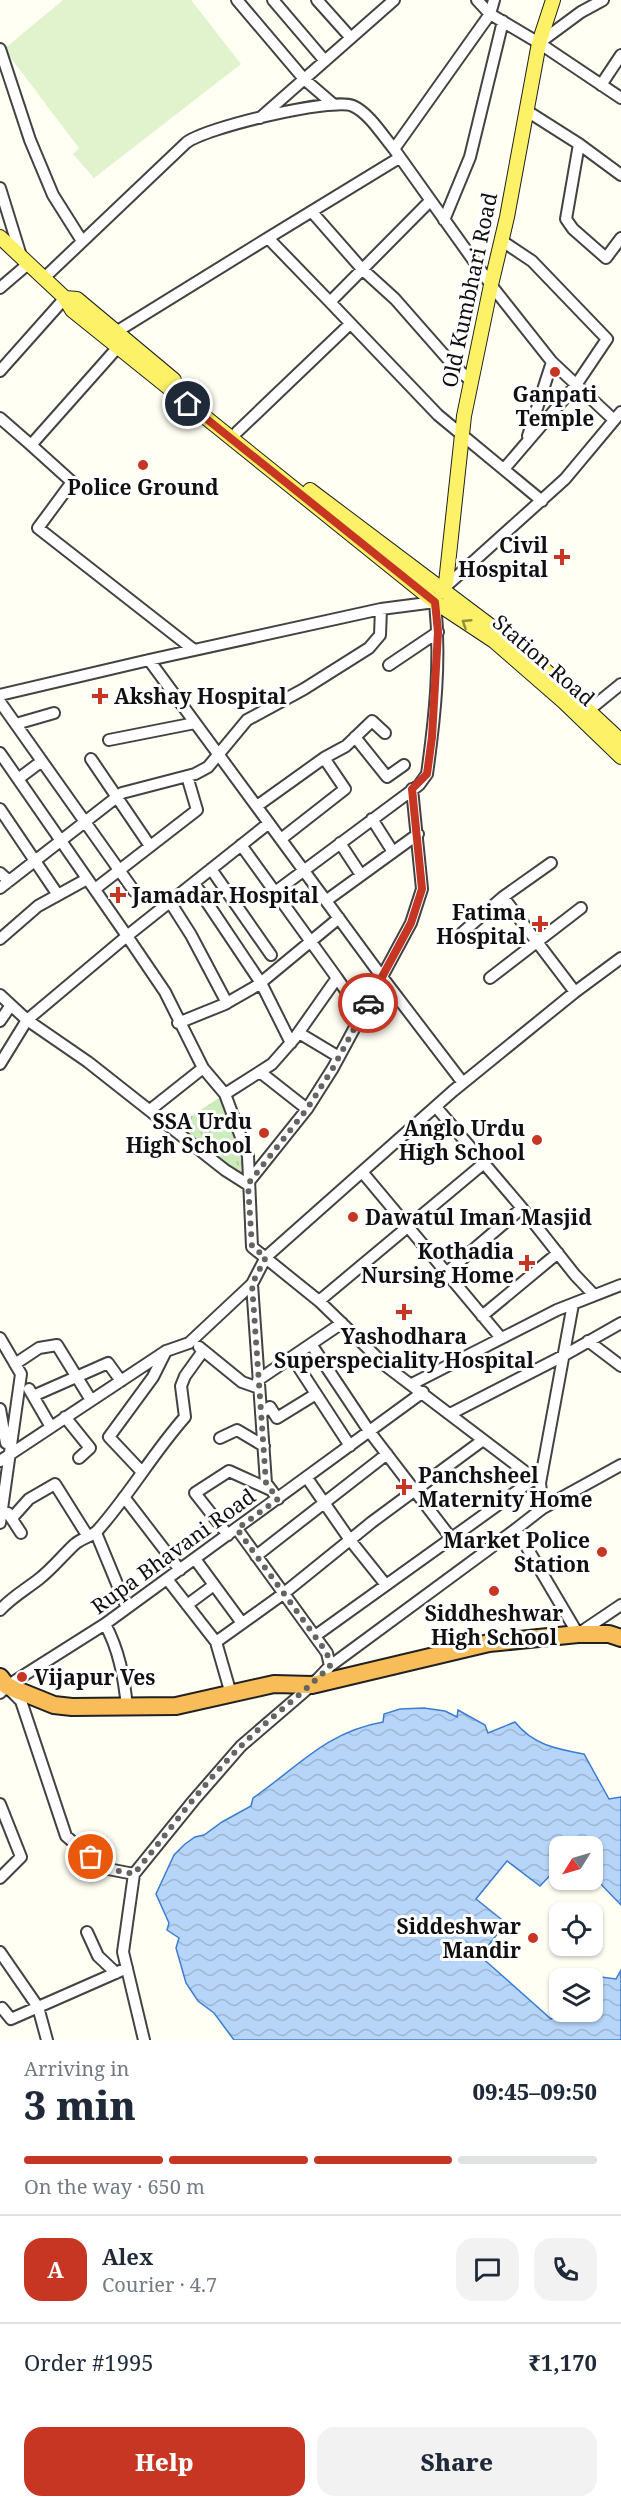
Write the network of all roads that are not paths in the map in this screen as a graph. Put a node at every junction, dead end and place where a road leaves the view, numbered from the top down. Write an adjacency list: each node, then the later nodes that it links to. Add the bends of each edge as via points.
1 (273, 0): 15 (street)
2 (317, 0): 11 (street)
3 (394, 0): 11 (street)
4 (477, 0): 9 (street)
5 (494, 0): 9 (street)
6 (553, 0): 12 (main road, Old Kumbhari Road)
7 (603, 0): 12 (street)
8 (237, 3): 16 (street)
9 (490, 14): 10 (street); 23 (street)
10 (503, 21): 12 (street); 28 (street, via 470,157)
11 (351, 38): 15 (street)
12 (539, 43): 17 (street); 20 (main road, Old Kumbhari Road)
13 (0, 49): 32 (street, via 50,187)
14 (621, 55): 17 (street)
15 (325, 61): 16 (street)
16 (304, 79): 19 (street); 21 (street)
17 (601, 85): 18 (street)
18 (621, 98)
19 (333, 104): 21 (street); 23 (street, via 353,105 361,110)
20 (527, 111): 22 (street); 33 (main road, Old Kumbhari Road)
21 (260, 118): 32 (street, via 192,137)
22 (579, 144): 24 (street); 30 (street, via 566,219 606,258)
23 (396, 154): 26 (street); 27 (street)
24 (621, 175)
25 (0, 188): 34 (street)
26 (430, 201): 28 (street); 35 (street)
27 (312, 212): 29 (street); 35 (street)
28 (444, 220): 37 (street)
29 (268, 238): 40 (street); 42 (street)
30 (621, 238)
31 (1, 240): 34 (main road)
32 (82, 241): 36 (street)
33 (502, 241): 37 (main road, Old Kumbhari Road); 47 (street, via 532,261 607,339)
34 (25, 260): 36 (main road); 38 (street)
35 (362, 269): 40 (street); 46 (street)
36 (44, 278): 39 (main road)
37 (491, 285): 44 (street); 46 (main road, Old Kumbhari Road)
38 (0, 288)
39 (65, 298): 42 (main road, via 77,299); 43 (main road, via 72,310); 45 (street)
40 (330, 302): 41 (street)
41 (350, 324): 50 (street); 51 (street, via 438,416)
42 (116, 332): 50 (main road)
43 (118, 347): 53 (street); 56 (main road)
44 (552, 362): 47 (street); 52 (street)
45 (0, 370)
46 (471, 381): 51 (main road, Old Kumbhari Road)
47 (576, 385): 48 (street); 52 (street)
48 (618, 416): 55 (street)
49 (0, 418): 53 (street)
50 (237, 432): 56 (main road)
51 (462, 433): 54 (street); 56 (main road, Old Kumbhari Road, via 446,583)
52 (526, 442): 54 (street)
53 (31, 445): 59 (street, via 72,482 38,528)
54 (504, 469): 55 (street)
55 (542, 501): 56 (street)
56 (438, 596): 57 (street); 58 (street); 65 (main road, via 496,630); 75 (main road, Station Road, one-way to 56, via 494,640)
57 (381, 609): 59 (street); 74 (street, via 380,635 369,648 247,720)
58 (438, 632): 61 (street); 82 (street, via 427,774)
59 (194, 650): 60 (street)
60 (149, 660): 63 (street); 67 (street)
61 (389, 665)
62 (621, 684): 65 (street)
63 (0, 695)
64 (0, 702): 68 (street)
65 (589, 710): 72 (main road)
66 (54, 713): 68 (street)
67 (195, 723): 71 (street); 74 (street)
68 (16, 724): 78 (street)
69 (386, 733): 70 (street, via 372,721)
70 (355, 737): 76 (street); 79 (street, via 387,777)
71 (109, 740)
72 (621, 741)
73 (0, 754): 81 (street)
74 (218, 754): 80 (street, via 208,767); 84 (street)
75 (621, 757)
76 (324, 758): 84 (street); 90 (street, via 345,789)
77 (91, 759): 83 (street)
78 (42, 761): 81 (street); 87 (street)
79 (404, 765)
80 (187, 776): 83 (street); 94 (street, via 197,810)
81 (18, 779): 91 (street)
82 (412, 789): 86 (street); 89 (street)
83 (117, 798): 87 (street); 94 (street)
84 (256, 806): 88 (street)
85 (0, 808): 96 (street)
86 (372, 819): 92 (street); 95 (street)
87 (86, 821): 91 (street); 98 (street)
88 (269, 823): 90 (street); 93 (street)
89 (418, 834): 95 (street); 122 (street, via 422,889 411,923)
90 (281, 839): 100 (street)
91 (61, 840): 96 (street); 103 (street)
92 (340, 843): 100 (street); 102 (street)
93 (241, 845): 99 (street); 108 (street)
94 (150, 846): 98 (street)
95 (393, 852): 102 (street)
96 (36, 860): 105 (street); 109 (street)
97 (551, 863): 110 (street)
98 (119, 869): 106 (street); 107 (street)
99 (211, 869): 104 (street); 120 (street)
100 (303, 870): 108 (street); 111 (street)
101 (0, 873): 105 (street)
102 (361, 875): 111 (street)
103 (87, 879): 106 (street); 109 (street)
104 (194, 883): 112 (street); 125 (street)
105 (4, 885)
106 (94, 889): 116 (street)
107 (134, 891)
108 (275, 892): 118 (street)
109 (58, 895): 117 (street, via 38,906)
110 (504, 897): 115 (street); 119 (street)
111 (327, 900): 114 (street)
112 (170, 902): 116 (street); 128 (street)
113 (582, 908): 119 (street)
114 (339, 918): 118 (street); 122 (street)
115 (462, 933)
116 (127, 936): 131 (street); 133 (street, via 165,993)
117 (0, 939)
118 (310, 942): 123 (street); 125 (street)
119 (537, 942): 124 (street); 126 (street)
120 (271, 955)
121 (621, 958): 126 (street)
122 (382, 977): 130 (street); 140 (street)
123 (337, 978): 130 (street); 134 (street)
124 (490, 978)
125 (261, 983): 128 (street); 135 (street)
126 (575, 992): 140 (street)
127 (0, 995): 129 (street)
128 (227, 1003): 133 (street)
129 (12, 1005): 131 (street); 132 (street)
130 (362, 1014): 136 (street)
131 (27, 1020): 137 (street); 144 (street)
132 (0, 1021)
133 (178, 1023): 138 (street)
134 (299, 1033): 135 (street); 136 (street)
135 (291, 1043): 139 (street)
136 (339, 1057): 143 (street)
137 (1, 1060)
138 (203, 1068): 141 (street); 144 (street)
139 (260, 1072): 141 (street); 143 (street)
140 (463, 1083): 142 (street)
141 (225, 1094): 147 (street, via 248,1156)
142 (436, 1107): 145 (street); 146 (street)
143 (307, 1109): 147 (street)
144 (150, 1110): 147 (street)
145 (483, 1164): 148 (street); 149 (street)
146 (363, 1173): 149 (street); 151 (street)
147 (248, 1184): 151 (street, via 252,1247)
148 (522, 1208): 150 (street); 152 (street)
149 (408, 1227): 152 (street); 156 (street)
150 (558, 1253): 155 (street); 158 (street)
151 (266, 1257): 153 (street); 156 (street)
152 (446, 1273): 158 (street)
153 (252, 1284): 164 (street); 175 (street)
154 (621, 1285): 155 (street)
155 (594, 1295): 157 (street)
156 (319, 1301): 159 (street)
157 (573, 1304): 162 (street); 168 (street)
158 (482, 1316): 162 (street)
159 (342, 1323): 165 (street); 176 (street, via 386,1366)
160 (621, 1323): 163 (street)
161 (0, 1338): 170 (street)
162 (501, 1338): 176 (street)
163 (588, 1341): 168 (street); 172 (street)
164 (192, 1342): 166 (street); 167 (street)
165 (310, 1344): 169 (street); 185 (street)
166 (166, 1351): 174 (street); 194 (street, via 153,1377 109,1437)
167 (203, 1351): 175 (street, via 242,1382); 194 (street, via 181,1386 185,1418)
168 (563, 1356): 182 (street); 196 (street)
169 (292, 1357): 175 (street); 178 (street)
170 (12, 1359): 171 (street); 173 (street, via 57,1345); 191 (street, via 21,1374)
171 (0, 1362)
172 (621, 1366)
173 (77, 1377): 174 (street, via 108,1363); 179 (street); 184 (street, via 31,1392)
174 (121, 1381): 179 (street)
175 (259, 1384): 181 (street)
176 (412, 1384): 177 (street)
177 (423, 1392): 182 (street); 185 (street, Rupa Bhavani Road)
178 (316, 1394): 181 (street, via 277,1418 270,1407); 189 (street)
179 (91, 1400): 183 (street)
180 (0, 1409): 191 (street)
181 (261, 1413): 188 (street)
182 (450, 1414): 187 (street)
183 (65, 1417): 184 (street); 192 (street, via 90,1448)
184 (51, 1426): 191 (street)
185 (369, 1431): 189 (street, Rupa Bhavani Road); 190 (street)
186 (220, 1438): 188 (street, via 237,1430)
187 (483, 1440): 196 (street); 197 (street)
188 (264, 1446): 198 (street, via 266,1483)
189 (350, 1446): 195 (street, Rupa Bhavani Road)
190 (387, 1454): 197 (street); 200 (street)
191 (4, 1458): 201 (street)
192 (80, 1458)
193 (621, 1465): 202 (street)
194 (142, 1472): 199 (street)
195 (307, 1478): 198 (street, Rupa Bhavani Road); 200 (street)
196 (537, 1481): 202 (street); 209 (street)
197 (415, 1491): 209 (street); 210 (street)
198 (276, 1495): 206 (street, Rupa Bhavani Road); 206 (street, via 229,1470 195,1493)
199 (124, 1497): 208 (street); 213 (street)
200 (324, 1504): 210 (street); 211 (street)
201 (3, 1506): 203 (street); 204 (street)
202 (543, 1508): 205 (street)
203 (12, 1518): 207 (street); 208 (street, via 29,1499 55,1484)
204 (0, 1523)
205 (516, 1529): 224 (street); 228 (street)
206 (232, 1532): 211 (street); 212 (street, Rupa Bhavani Road)
207 (21, 1533)
208 (92, 1534): 220 (street); 221 (street)
209 (451, 1538): 216 (street)
210 (350, 1540): 216 (street); 217 (street)
211 (256, 1556): 217 (street)
212 (195, 1559): 213 (street, Rupa Bhavani Road); 215 (street)
213 (180, 1570): 214 (street, Rupa Bhavani Road)
214 (167, 1580): 218 (street); 220 (street, Rupa Bhavani Road)
215 (214, 1585): 218 (street); 222 (street)
216 (386, 1585): 225 (street)
217 (283, 1594): 222 (street); 225 (street)
218 (187, 1605): 227 (street)
219 (621, 1605): 224 (street)
220 (127, 1608): 223 (street, Rupa Bhavani Road)
221 (0, 1610)
222 (242, 1623): 227 (street)
223 (105, 1624): 229 (street, Rupa Bhavani Road); 232 (street, via 115,1644)
224 (578, 1634): 226 (highway); 230 (highway, via 489,1643)
225 (315, 1636): 228 (street, via 327,1653)
226 (614, 1637)
227 (216, 1642): 231 (street)
228 (330, 1666): 230 (street)
229 (2, 1685): 232 (highway, via 54,1705); 234 (street, via 21,1701 66,1836 103,1868)
230 (312, 1685): 231 (highway, via 274,1684); 234 (street, via 241,1746)
231 (231, 1694): 232 (highway, via 176,1706)
232 (127, 1707)
233 (0, 1804): 235 (street, via 21,1857)
234 (134, 1874): 238 (street, via 123,1952)
235 (0, 1878)
236 (87, 1932): 239 (street, via 98,1956)
237 (0, 1952): 240 (street)
238 (127, 1968): 239 (street); 243 (street)
239 (116, 1973): 240 (street)
240 (38, 2007): 241 (street, via 10,2019); 242 (street)
241 (0, 2009)
242 (48, 2040)
243 (144, 2040)

